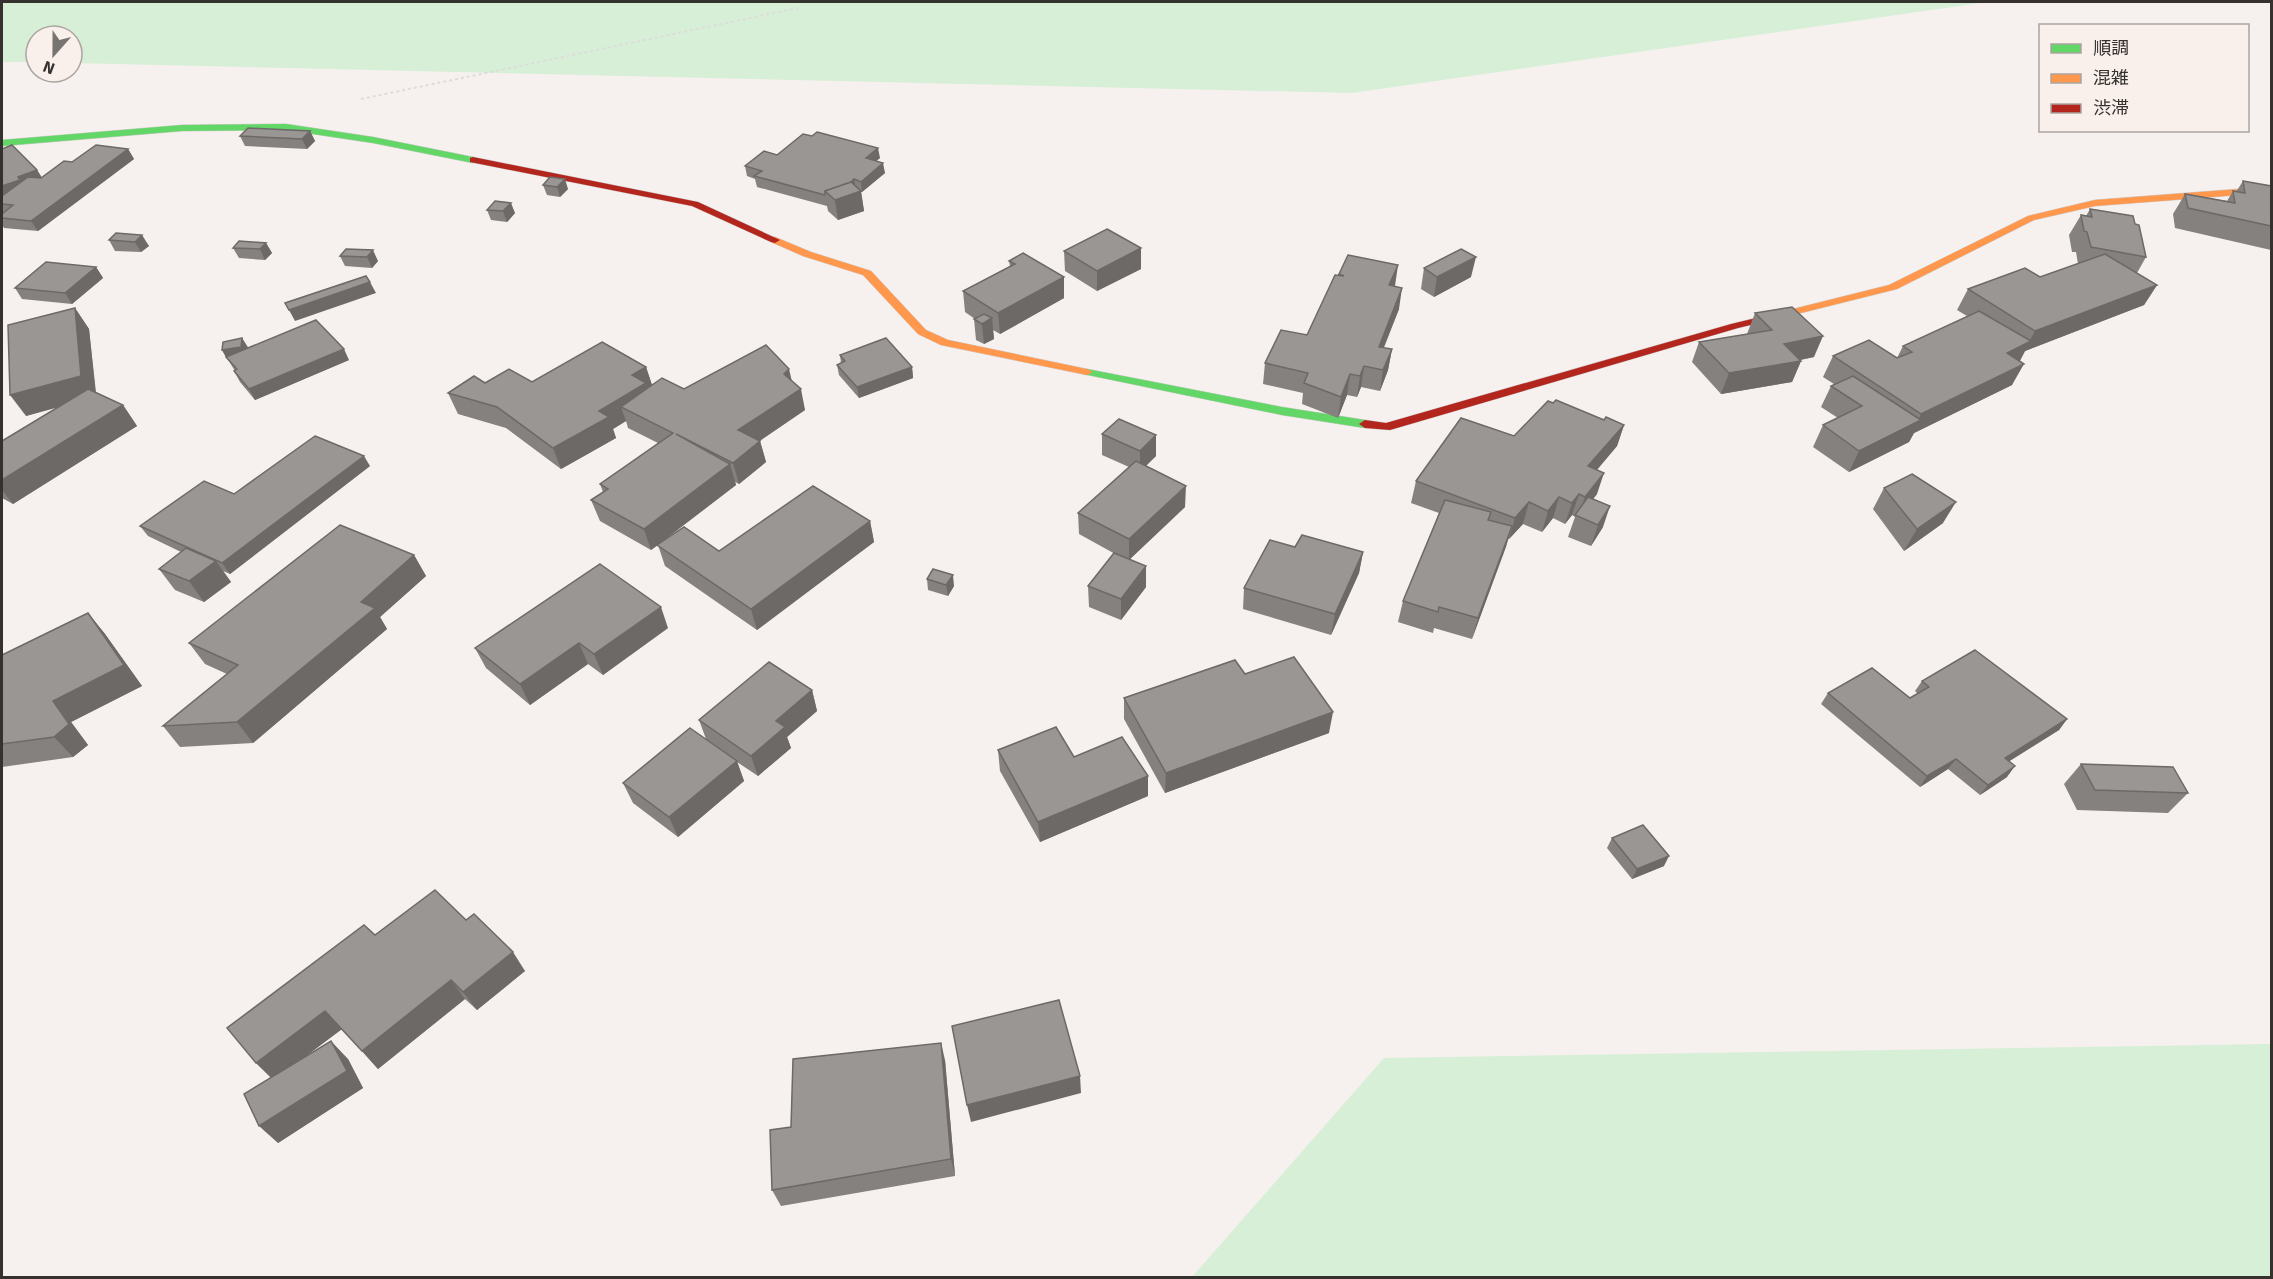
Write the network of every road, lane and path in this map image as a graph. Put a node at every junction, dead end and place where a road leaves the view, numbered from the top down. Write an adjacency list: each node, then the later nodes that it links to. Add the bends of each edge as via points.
1 (798, 8): 2 (path)
2 (353, 100)
3 (2, 143): 4 (street, via 182,128 286,127 373,140 695,204 807,254 867,273 922,332 945,343 1282,411 1386,427 1735,326 1893,286 2031,218 2095,203 2239,192)
4 (2271, 194)

